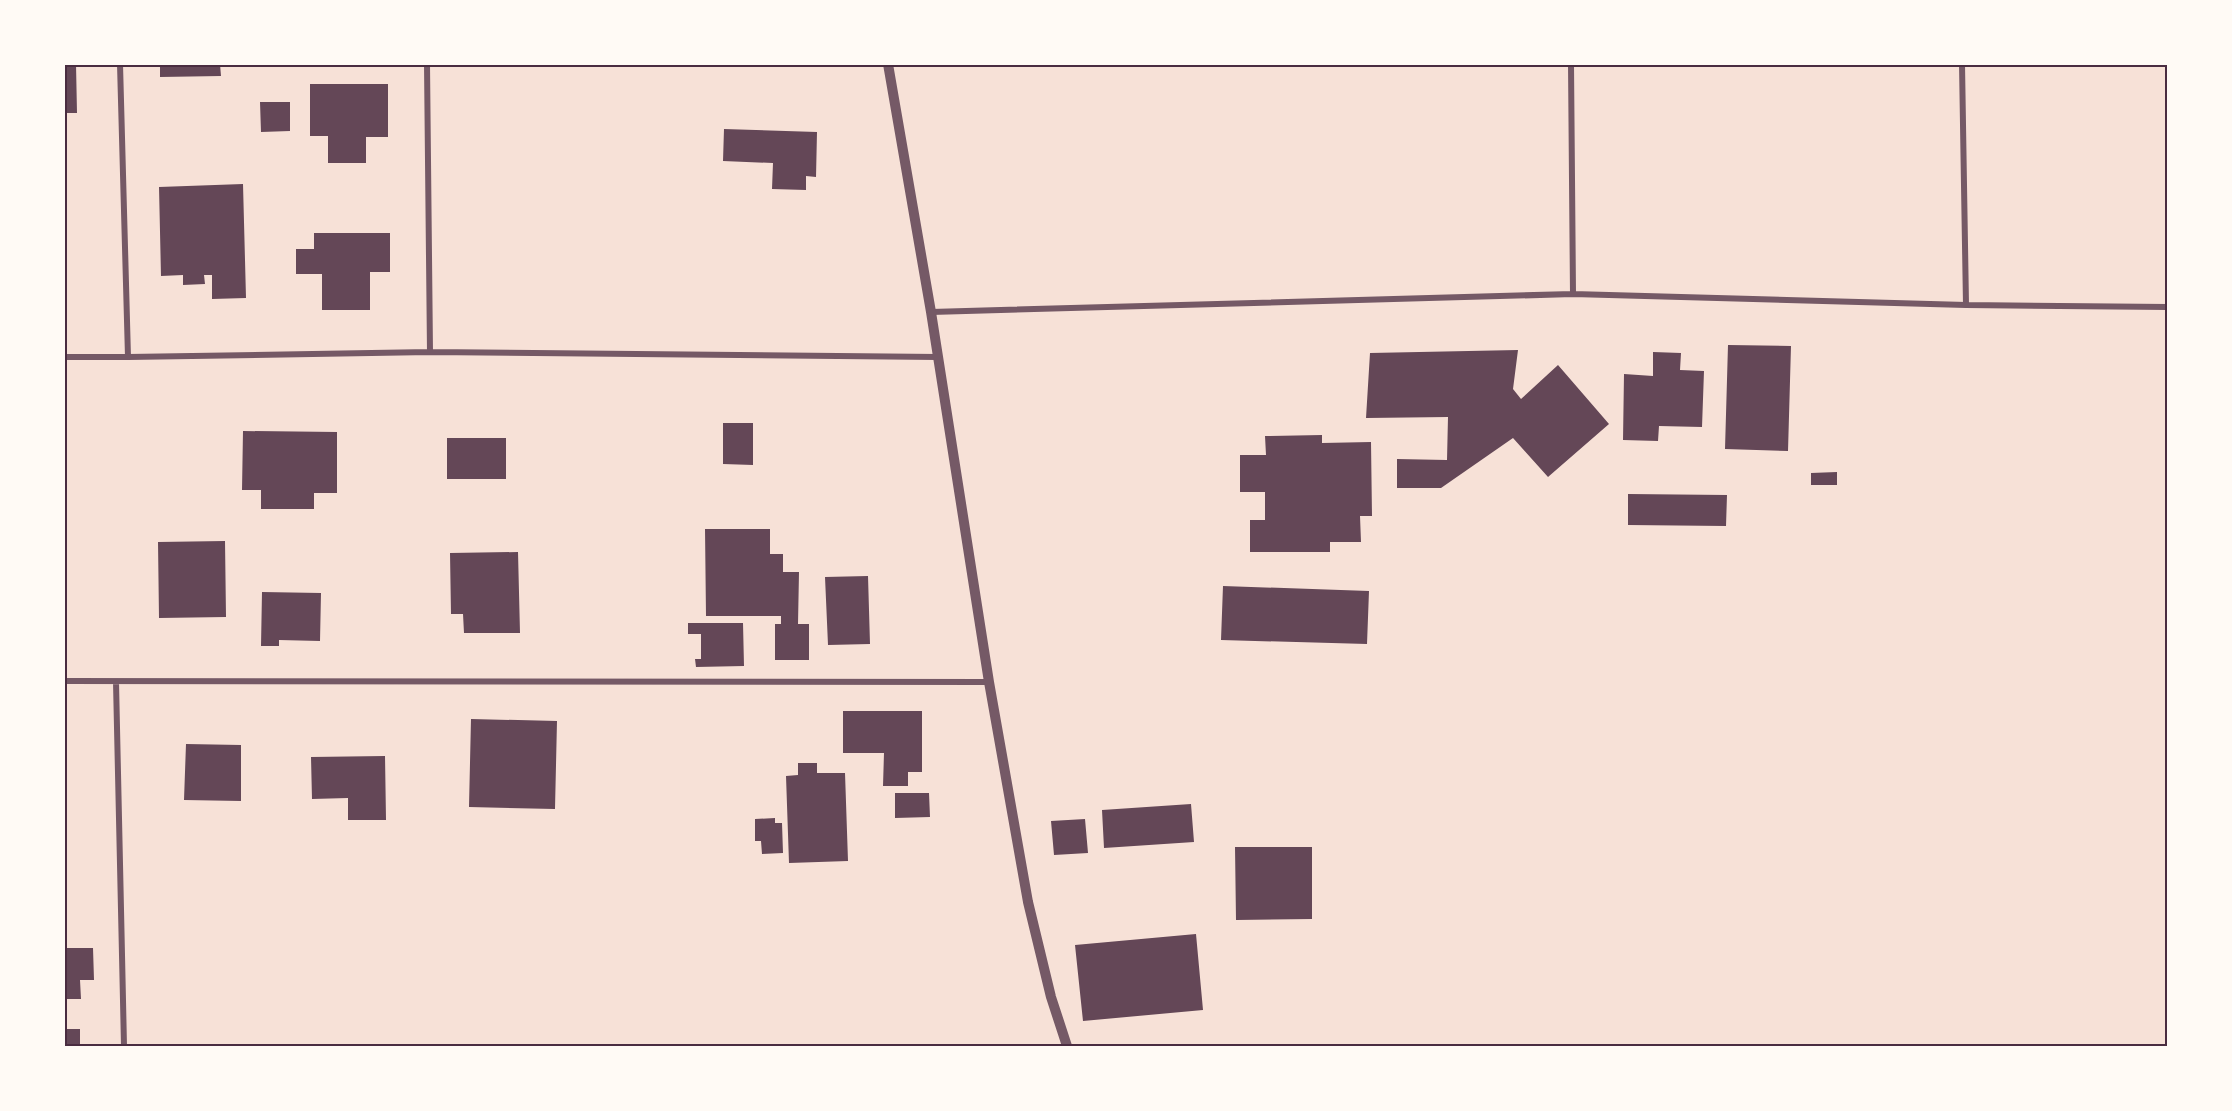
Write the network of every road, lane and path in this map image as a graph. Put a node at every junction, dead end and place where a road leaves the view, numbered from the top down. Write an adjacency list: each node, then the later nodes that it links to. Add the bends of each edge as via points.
1 (120, 64): 12 (street)
2 (426, 64): 10 (street)
3 (888, 64): 9 (street)
4 (1571, 64): 6 (street)
5 (1962, 64): 7 (street)
6 (1573, 294): 7 (street); 9 (street)
7 (1966, 305): 8 (street)
8 (2168, 307)
9 (932, 312): 13 (street)
10 (430, 352): 12 (street); 13 (street)
11 (64, 357): 12 (street)
12 (128, 357)
13 (938, 357): 16 (street)
14 (64, 681): 15 (street)
15 (116, 682): 16 (street); 17 (street)
16 (989, 682): 18 (street, via 1030,914)
17 (124, 1047)
18 (1067, 1047)

